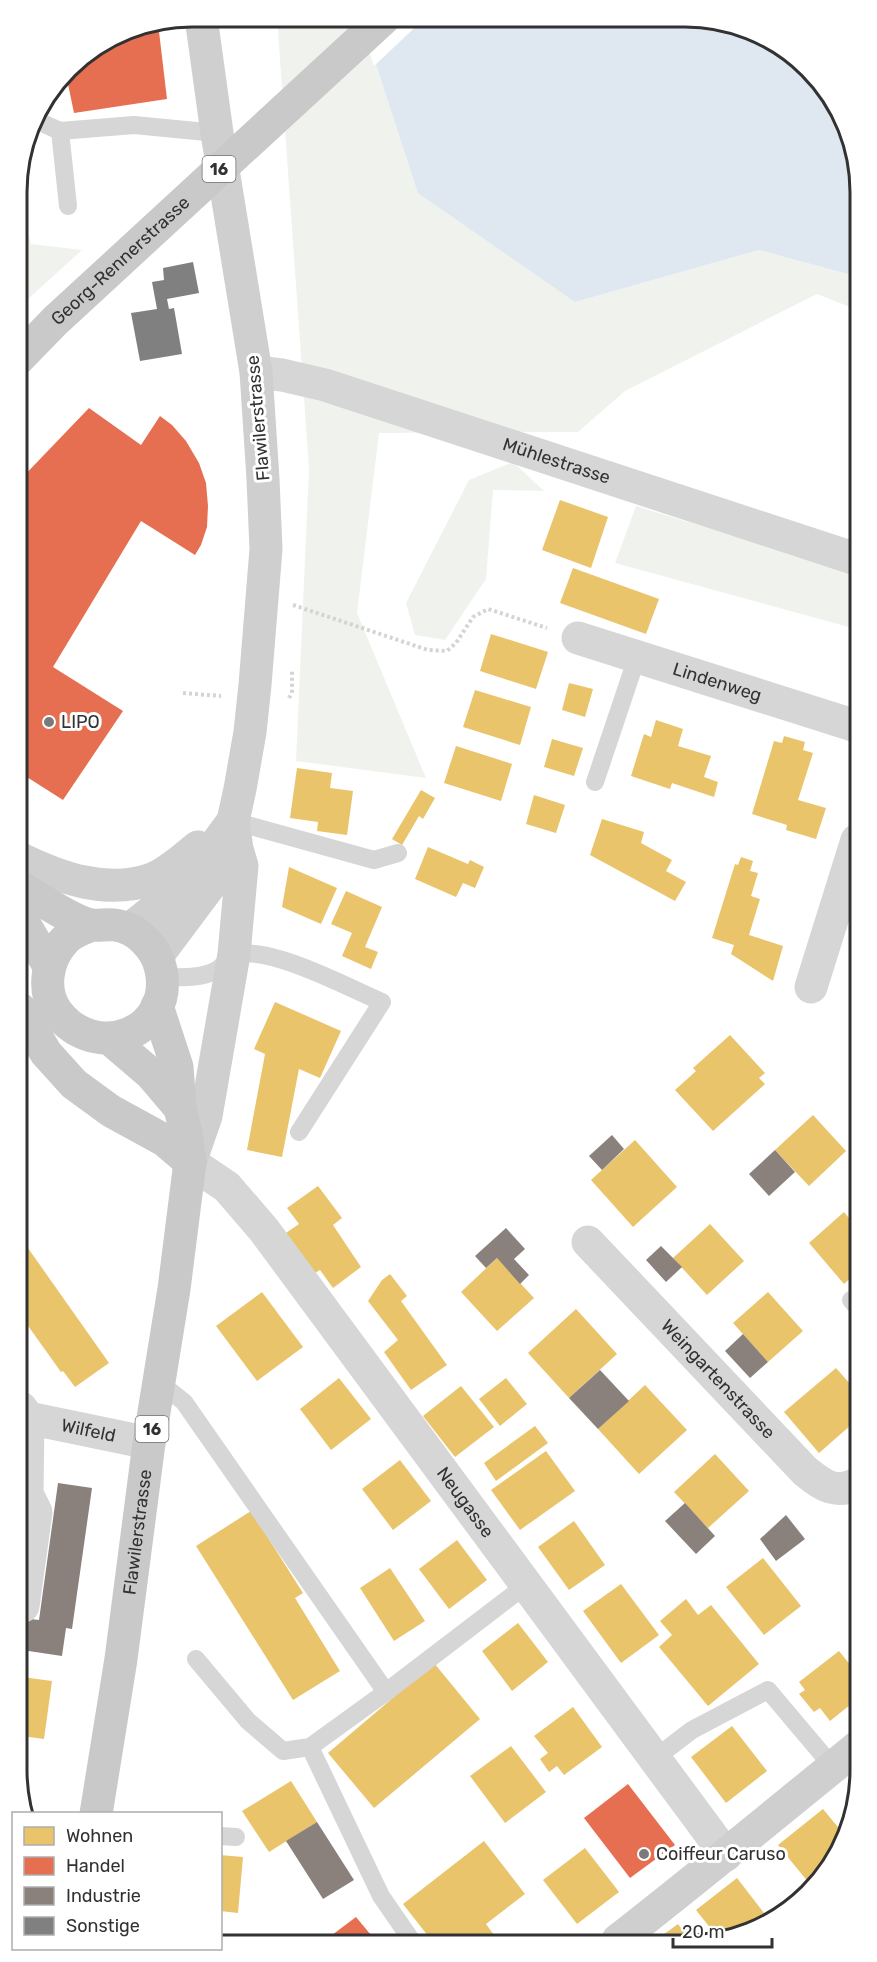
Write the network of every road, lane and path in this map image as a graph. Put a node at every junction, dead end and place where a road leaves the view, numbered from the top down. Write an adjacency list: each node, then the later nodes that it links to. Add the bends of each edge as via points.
1 (203, 27): 5 (main road, Flawilerstrasse)
2 (374, 27): 7 (main road, Georg-Rennerstrasse / 16)
3 (42, 124): 4 (lane)
4 (60, 131): 5 (lane, via 134,126); 6 (lane)
5 (217, 133): 8 (main road, Flawilerstrasse)
6 (68, 206)
7 (27, 350)
8 (255, 372): 9 (street, Mühlestrasse, via 325,386); 17 (main road, Flawilerstrasse, via 266,549 250,732)
9 (850, 557)
10 (292, 605): 11 (path, via 428,650 447,651 473,617 488,609)
11 (578, 638): 12 (street, Lindenweg)
12 (637, 657): 15 (street, Lindenweg); 16 (lane)
13 (183, 693): 14 (path, via 220,695)
14 (222, 703)
15 (850, 724)
16 (595, 782)
17 (235, 835): 18 (lane, via 374,860); 19 (main road, via 154,878 127,885 88,883); 24 (main road, Flawilerstrasse); 25 (main road, via 242,866); 27 (main road, Flawilerstrasse)
18 (398, 853)
19 (27, 862)
20 (850, 862): 28 (street)
21 (27, 891): 22 (main road)
22 (92, 925): 24 (main road, via 118,925); 26 (main road, via 65,940)
23 (27, 927): 26 (main road)
24 (130, 930): 27 (main road, via 146,941)
25 (234, 954): 27 (lane, via 218,969 201,976); 32 (lane, via 251,952 277,957 382,1002); 33 (main road, via 206,1116)
26 (49, 966): 30 (main road, via 48,989 55,1009 69,1026 89,1037)
27 (159, 980): 30 (main road, via 149,1019 138,1029); 31 (main road, Flawilerstrasse / 16, via 177,1067)
28 (811, 987)
29 (27, 1021): 33 (main road, via 46,1053 74,1084 164,1140)
30 (110, 1039): 31 (main road, Flawilerstrasse / 16, via 151,1074)
31 (180, 1108): 33 (main road, Flawilerstrasse / 16)
32 (299, 1132)
33 (190, 1162): 35 (main road, Flawilerstrasse / 16); 41 (street, Neugasse, via 227,1187 264,1230)
34 (588, 1242): 38 (street, Weingartenstrasse, via 805,1471 820,1484 835,1489)
35 (160, 1383): 37 (main road, Flawilerstrasse / 16); 43 (lane, via 184,1402)
36 (27, 1412): 37 (street, Wilfeld)
37 (149, 1443): 48 (main road, Flawilerstrasse / 16)
38 (850, 1487)
39 (27, 1494): 40 (street, Wilfeld, via 36,1512)
40 (27, 1577)
41 (526, 1585): 43 (lane); 46 (street, Neugasse)
42 (196, 1659): 44 (lane, via 248,1721 283,1751)
43 (386, 1692): 44 (lane)
44 (310, 1747): 50 (lane, via 381,1896)
45 (850, 1753): 47 (main road)
46 (654, 1759): 47 (lane, via 692,1730 768,1690); 49 (street, Neugasse)
47 (832, 1767): 49 (main road)
48 (96, 1812)
49 (726, 1855): 51 (main road)
50 (408, 1935)
51 (624, 1935)

